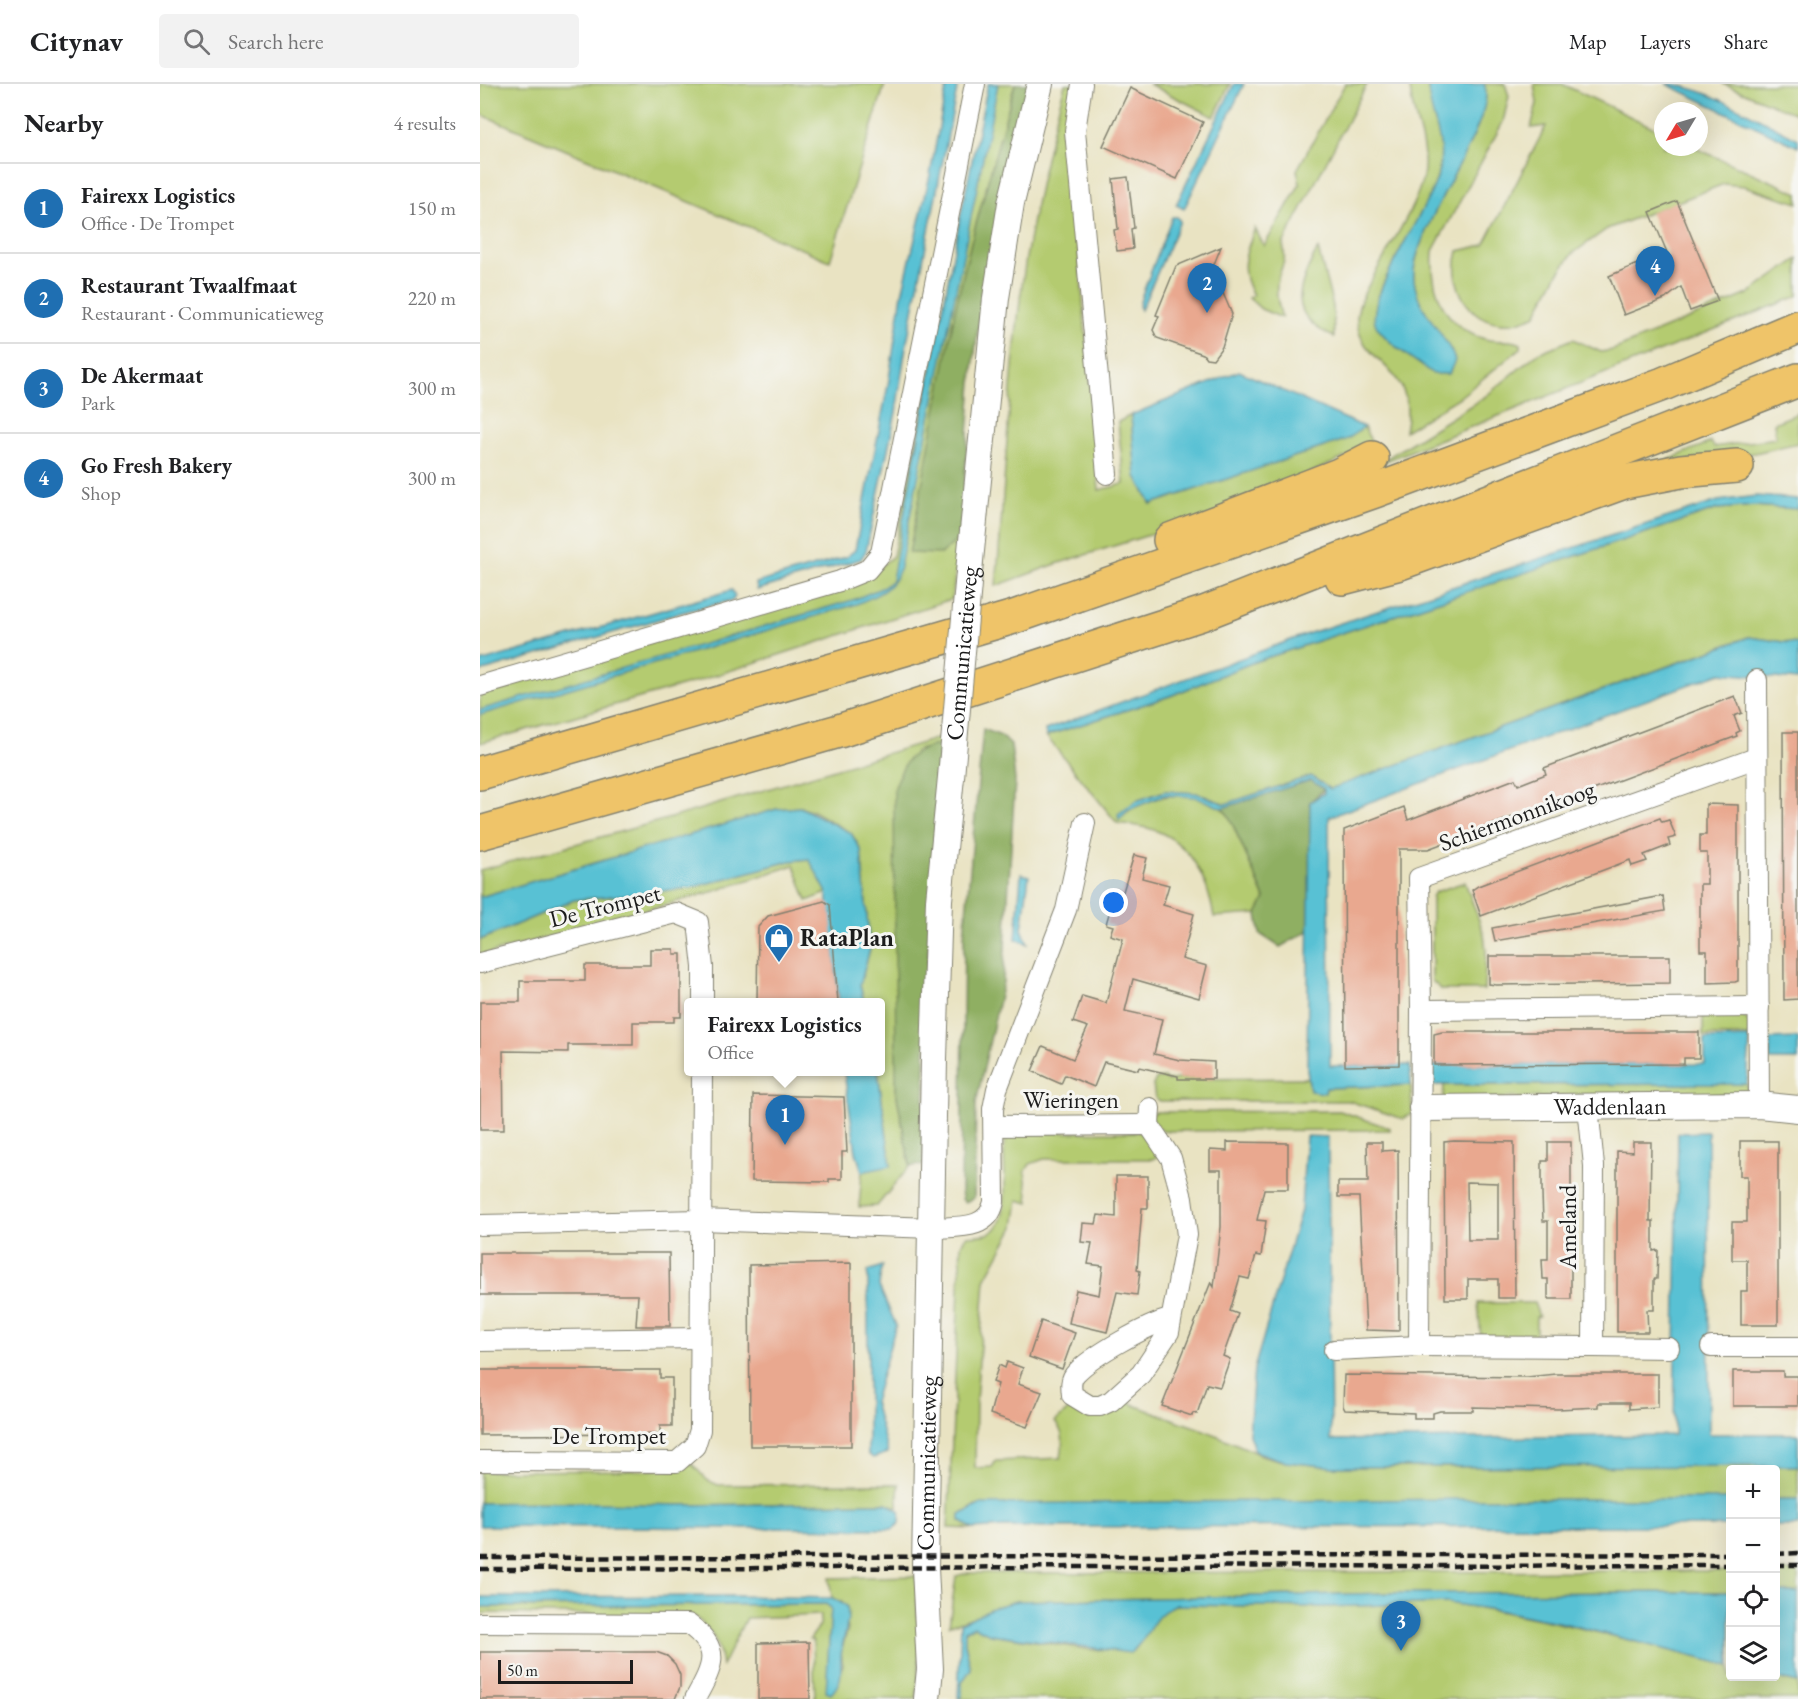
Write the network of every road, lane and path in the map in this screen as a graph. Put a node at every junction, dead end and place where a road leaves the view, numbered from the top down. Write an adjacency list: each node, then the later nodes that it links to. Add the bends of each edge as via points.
1 (975, 84): 12 (street, via 881,553 867,570 840,581)
2 (1040, 84): 29 (street, Communicatieweg, bridge, via 1011,203 996,298 970,561 939,900)
3 (1082, 84): 8 (street, via 1075,130)
4 (1798, 327): 10 (highway, via 1663,384 1375,491)
5 (1798, 380): 9 (highway)
6 (1372, 458): 10 (highway, via 1339,475 1064,581)
7 (1737, 466): 9 (highway, via 1624,482 1400,563)
8 (1107, 474)
9 (1204, 613): 16 (highway, via 839,731)
10 (1014, 617): 14 (highway)
11 (1757, 680): 13 (street)
12 (480, 686)
13 (1756, 758): 19 (street); 20 (street, Schiermonnikoog, via 1419,878)
14 (480, 773)
15 (1085, 823): 26 (street, via 1066,910 997,1089)
16 (480, 833)
17 (480, 963): 18 (street, De Trompet, via 676,913 698,922)
18 (703, 998)
19 (1759, 1007): 20 (street); 22 (street)
20 (1421, 1010): 24 (street, Schiermonnikoog)
21 (702, 1076): 27 (street, De Trompet)
22 (1759, 1105): 23 (street, Waddenlaan); 25 (street, Waddenlaan)
23 (1588, 1107): 24 (street, Waddenlaan); 34 (street, Ameland, via 1594,1166)
24 (1422, 1108): 33 (street)
25 (1798, 1109)
26 (994, 1126): 29 (street, via 991,1214 976,1224); 30 (street, Wieringen, via 1149,1116 1171,1158 1187,1235)
27 (700, 1220): 28 (street); 29 (street); 31 (street, De Trompet)
28 (480, 1225)
29 (933, 1228): 42 (street, Communicatieweg, via 925,1568 930,1670)
30 (1170, 1319): 30 (street, Wieringen, via 1121,1342 1076,1373 1071,1383 1072,1395 1090,1406 1111,1401 1141,1374 1169,1332)
31 (699, 1338): 32 (street); 39 (street, De Trompet, via 700,1430 695,1446 677,1462)
32 (480, 1341)
33 (1419, 1346): 34 (street); 38 (street)
34 (1593, 1347): 37 (street)
35 (1711, 1347): 36 (street)
36 (1798, 1347)
37 (1669, 1348)
38 (1334, 1350)
39 (480, 1461)
40 (480, 1623): 41 (street, via 688,1624 705,1636 712,1653 708,1674)
41 (695, 1699)
42 (927, 1699)

